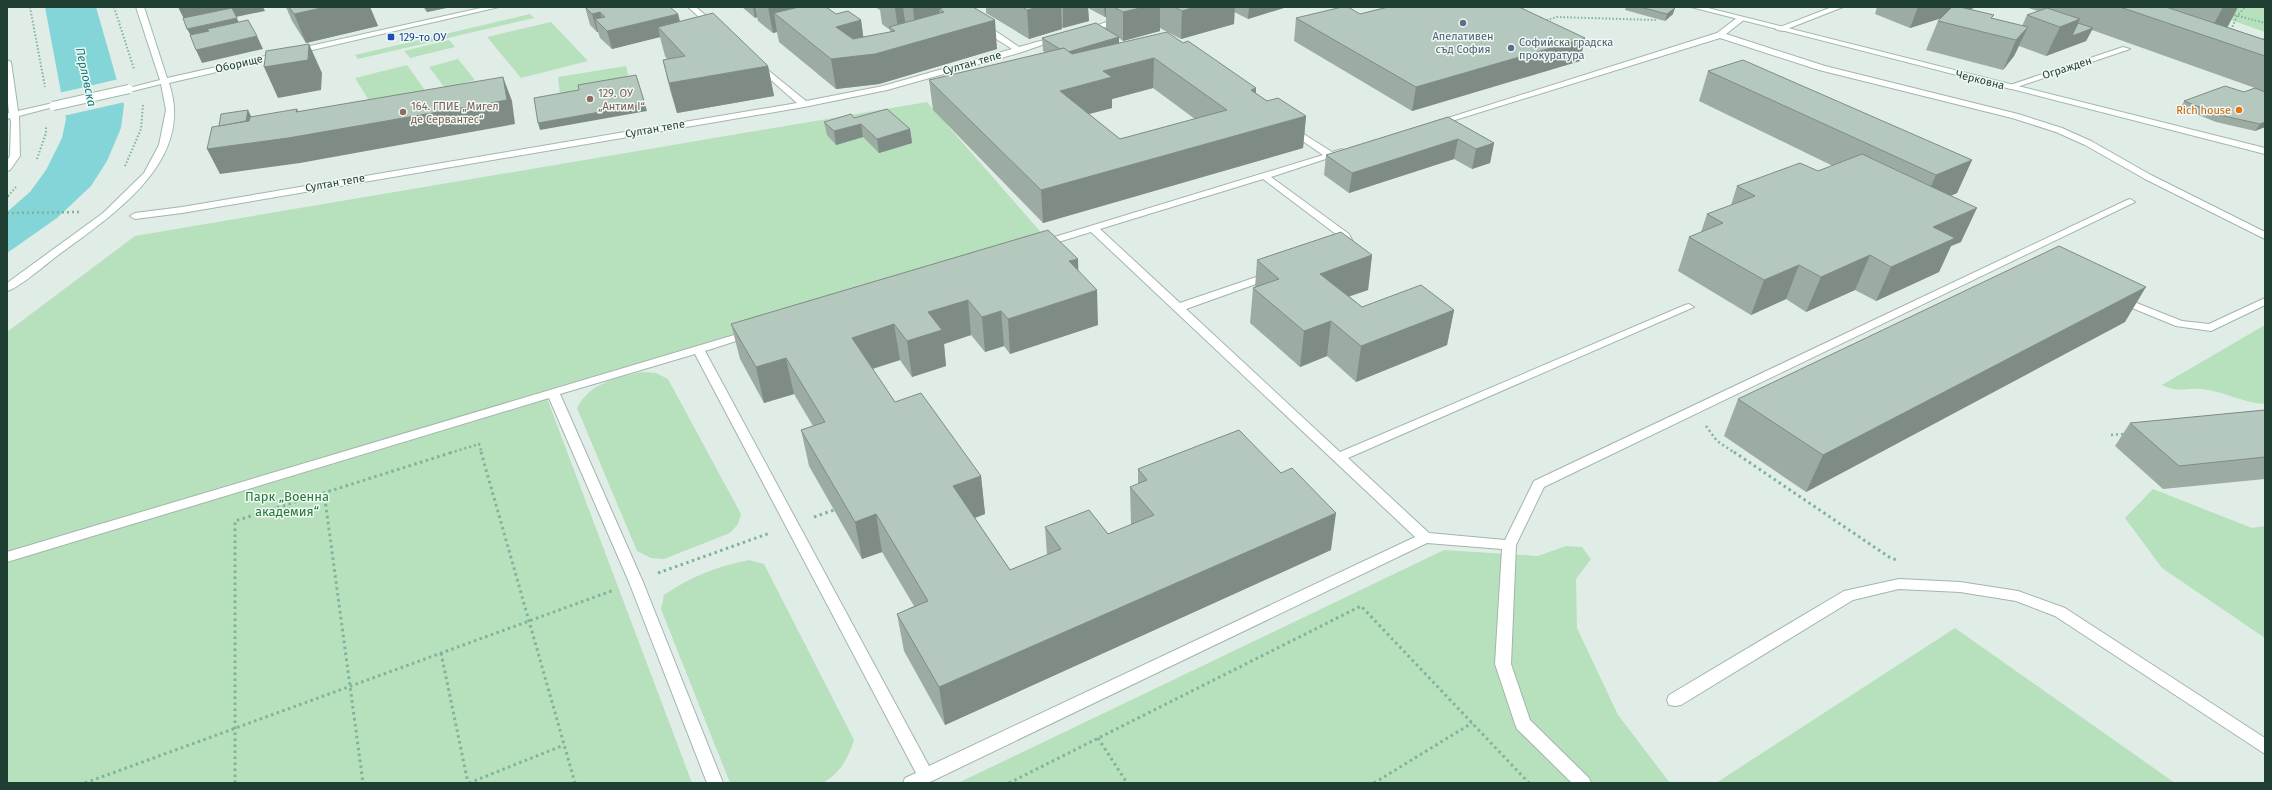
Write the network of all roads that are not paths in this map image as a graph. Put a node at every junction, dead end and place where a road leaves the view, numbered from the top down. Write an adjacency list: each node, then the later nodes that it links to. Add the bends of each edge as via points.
1 (140, 7): 18 (street)
2 (495, 7): 18 (street, Оборище)
3 (692, 7): 10 (street)
4 (1695, 7): 7 (street, Черковна)
5 (1839, 7): 9 (street)
6 (1130, 18): 11 (street)
7 (1741, 19): 9 (street, Черковна); 12 (street)
8 (977, 23): 15 (street)
9 (1779, 29): 19 (street, Черковна)
10 (718, 30)
11 (1078, 32)
12 (1720, 35): 23 (street); 32 (street, via 1822,68 2015,116 2059,130)
13 (1063, 37): 15 (street, Султан тепе)
14 (2126, 49): 19 (street, Огражден)
15 (1019, 50): 20 (street, Султан тепе, via 884,88)
16 (750, 57): 20 (street)
17 (7, 62): 21 (street)
18 (165, 81): 21 (street, Оборище, bridge); 38 (street, via 170,110 164,145 148,174 106,215)
19 (2008, 87): 25 (street, Черковна)
20 (804, 104): 30 (street, Султан тепе)
21 (11, 115): 27 (street, via 15,156)
22 (1284, 124): 26 (street)
23 (1427, 125)
24 (1352, 148): 26 (street)
25 (2265, 151)
26 (1330, 155): 28 (street)
27 (7, 168)
28 (1264, 176): 31 (street); 34 (street, via 1345,236 1349,244)
29 (2130, 202): 35 (street)
30 (135, 216)
31 (1092, 228): 33 (street); 41 (street)
32 (2265, 236)
33 (1032, 247)
34 (1341, 251)
35 (2020, 254): 36 (street); 48 (street, via 1539,484)
36 (2034, 261)
37 (1282, 271): 41 (street)
38 (7, 288)
39 (2111, 295): 40 (street, via 2180,324 2211,328)
40 (2265, 301)
41 (1178, 308): 46 (street)
42 (1689, 308): 46 (street)
43 (766, 328): 44 (street)
44 (698, 349): 45 (street); 52 (street)
45 (553, 392): 49 (street); 53 (street, via 636,582)
46 (1339, 458): 47 (street)
47 (1425, 538): 48 (street); 52 (street)
48 (1509, 545): 55 (street, via 1503,664 1523,724)
49 (7, 557)
50 (1674, 700): 51 (street, via 1849,595 1899,584 1960,587 2018,596 2060,612)
51 (2265, 748)
52 (926, 776): 54 (street)
53 (715, 783)
54 (912, 783)
55 (1583, 783)

